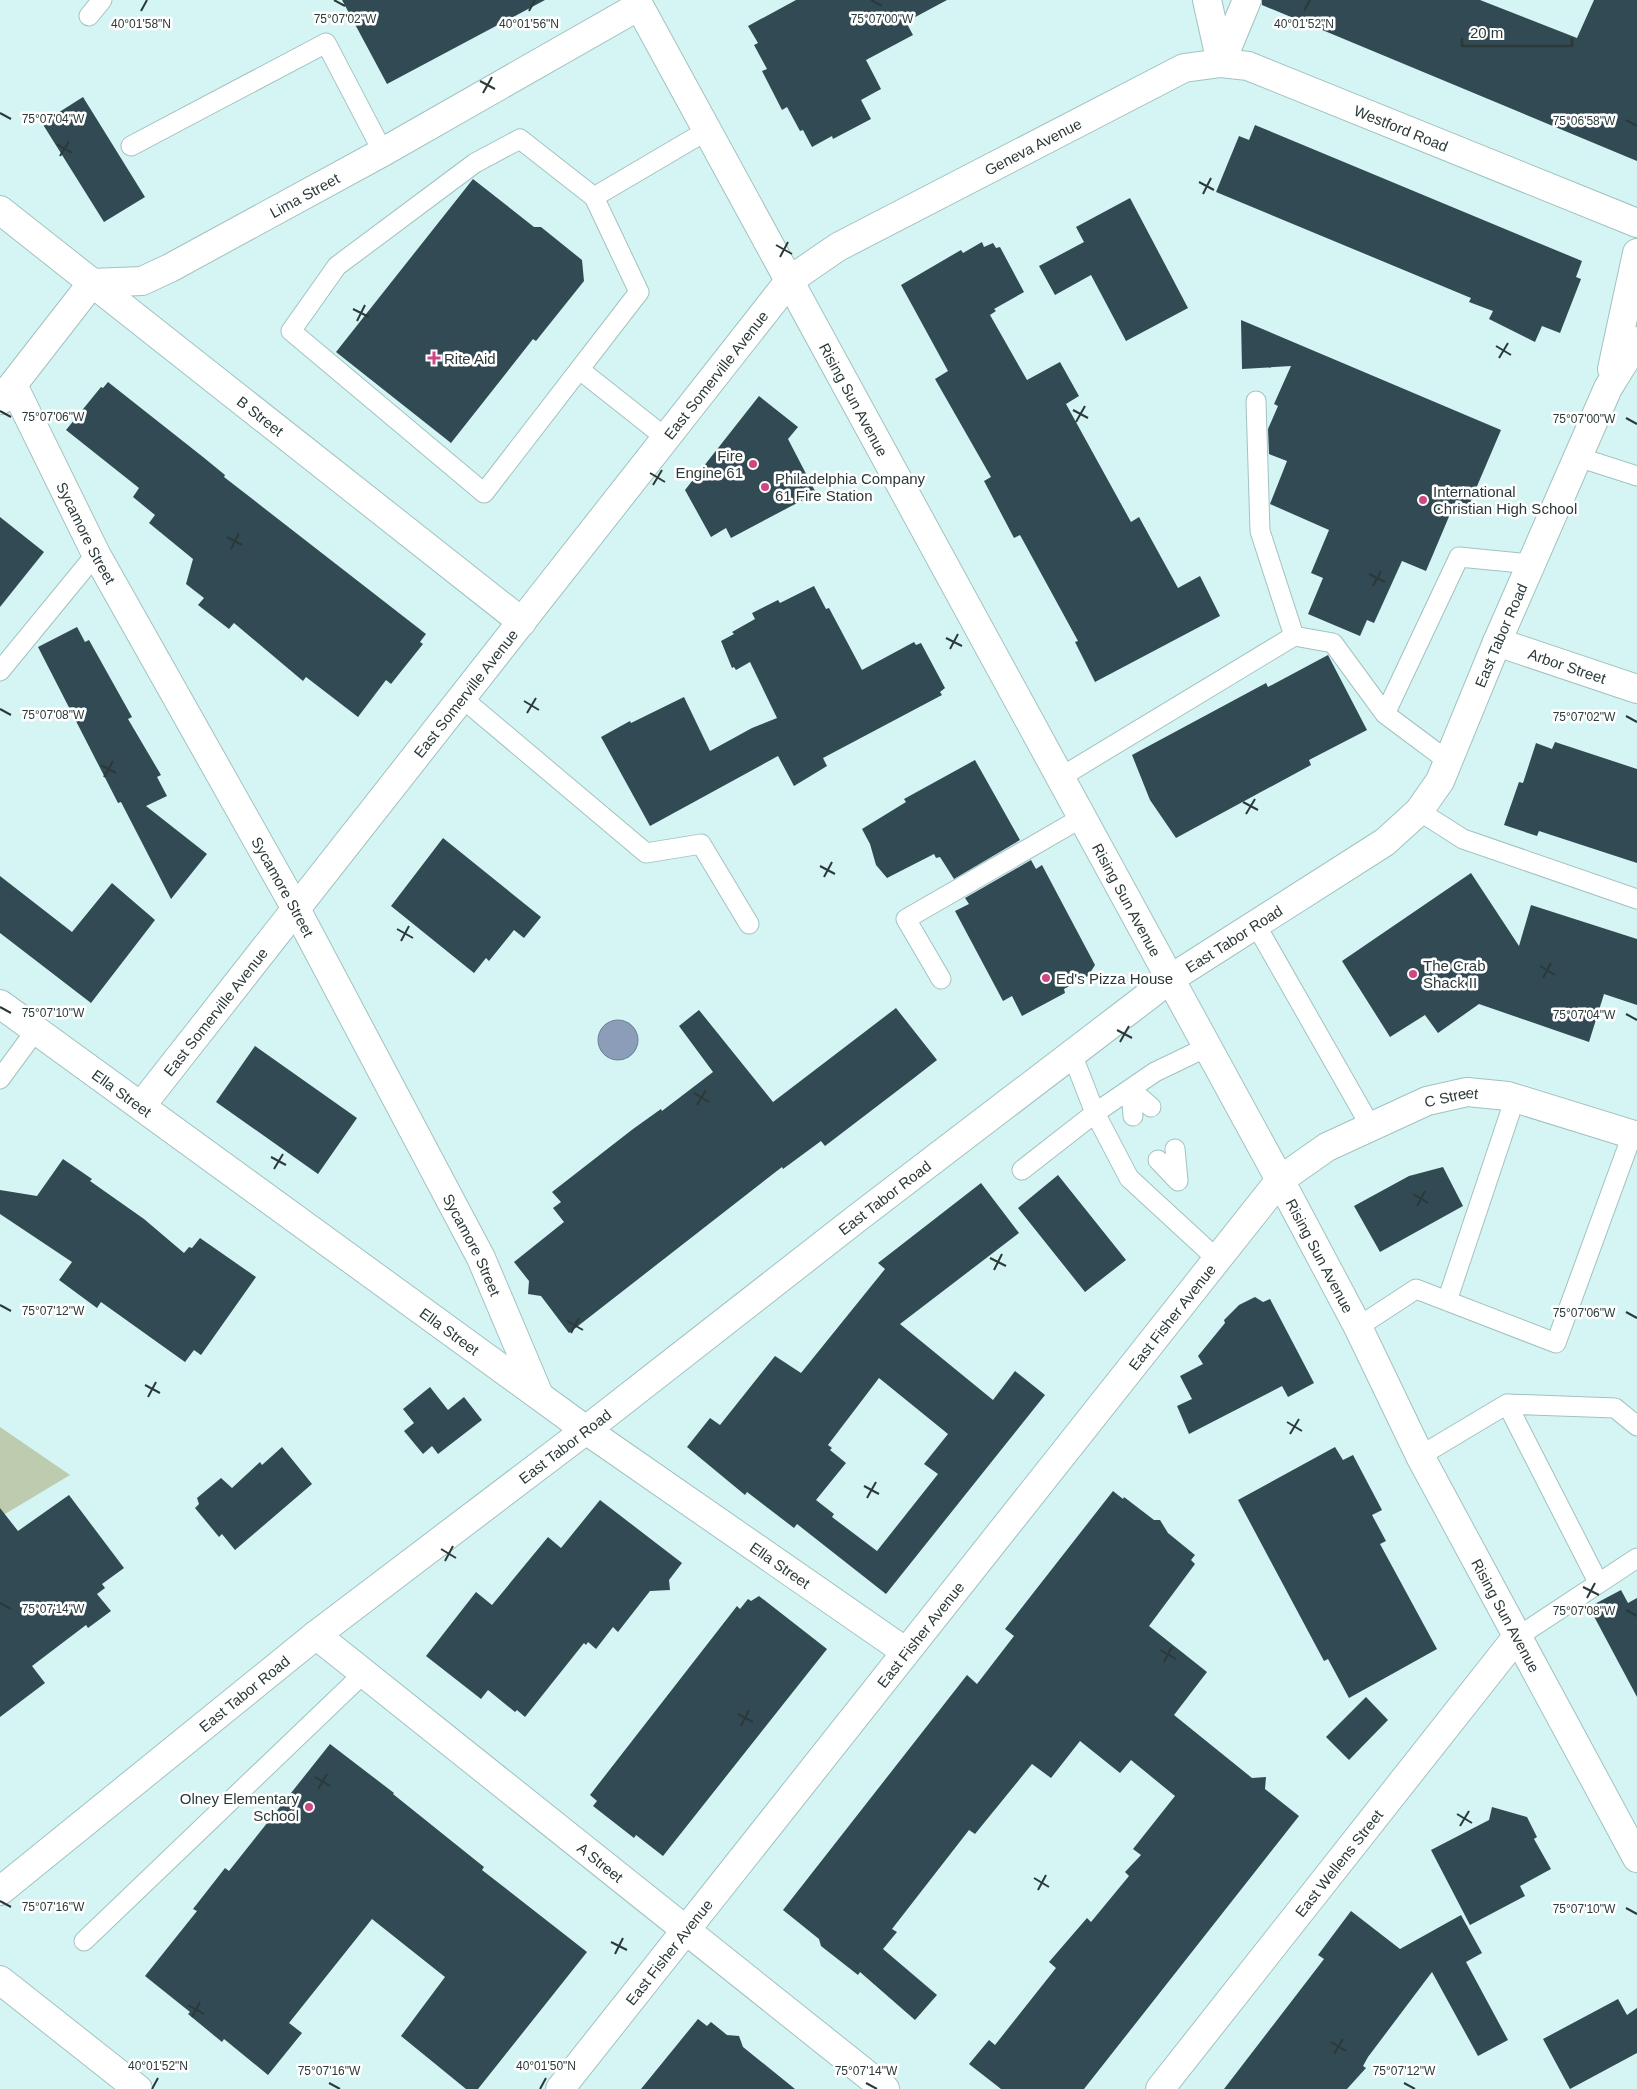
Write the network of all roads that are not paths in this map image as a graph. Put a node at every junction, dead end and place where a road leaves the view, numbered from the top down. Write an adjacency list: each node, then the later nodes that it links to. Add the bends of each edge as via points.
1 (102, 0): 5 (lane)
2 (1207, 0): 6 (street)
3 (1247, 0): 6 (street)
4 (638, 3): 7 (street, Rising Sun Avenue); 9 (street, Lima Street)
5 (89, 16)
6 (1221, 63): 12 (street, Westford Road, via 1248,66); 14 (street, Geneva Avenue, via 1184,68 838,247)
7 (708, 130): 10 (lane); 14 (street, Rising Sun Avenue)
8 (131, 146): 9 (lane, via 326,43)
9 (383, 152): 15 (street, Lima Street, via 142,282)
10 (594, 197): 17 (lane, via 639,292); 17 (lane, via 520,139 475,163 337,266 291,331 484,493)
11 (0, 210): 15 (street, B Street)
12 (1637, 223)
13 (1636, 260): 18 (street, East Tabor Road)
14 (790, 280): 21 (street, East Somerville Avenue); 34 (street, Rising Sun Avenue)
15 (92, 283): 19 (street); 26 (street, B Street)
16 (1637, 341): 18 (street, East Tabor Road)
17 (580, 370): 21 (lane)
18 (1608, 388): 22 (street, East Tabor Road)
19 (6, 393): 24 (street, Sycamore Street)
20 (1256, 401): 27 (lane, via 1260,531)
21 (666, 438): 26 (street, East Somerville Avenue)
22 (1578, 457): 23 (lane); 25 (street, East Tabor Road)
23 (1637, 476)
24 (96, 554): 29 (lane); 38 (street, Sycamore Street)
25 (1531, 564): 28 (street, East Tabor Road); 32 (lane, via 1459,557)
26 (522, 622): 31 (street, East Somerville Avenue)
27 (1294, 636): 32 (lane, via 1333,642); 34 (lane)
28 (1497, 642): 30 (street, Arbor Street); 33 (street, East Tabor Road)
29 (0, 672)
30 (1637, 689)
31 (462, 698): 38 (street, East Somerville Avenue); 39 (lane, via 646,853 702,844)
32 (1385, 714): 33 (lane)
33 (1448, 761): 35 (street, East Tabor Road, via 1440,781)
34 (1061, 777): 36 (street, Rising Sun Avenue)
35 (1419, 811): 37 (lane, via 1463,839); 40 (street, East Tabor Road, via 1385,842)
36 (1083, 817): 41 (lane, via 906,919); 42 (street, Rising Sun Avenue)
37 (1637, 899)
38 (296, 909): 50 (street, East Somerville Avenue); 65 (street, Sycamore Street, via 481,1258)
39 (749, 924)
40 (1256, 925): 42 (street, East Tabor Road); 54 (lane)
41 (941, 979)
42 (1170, 979): 45 (street, Rising Sun Avenue); 46 (street, East Tabor Road)
43 (0, 1004): 44 (street, Ella Street)
44 (36, 1030): 47 (lane); 50 (street, Ella Street)
45 (1207, 1047): 48 (lane, via 1155,1072); 59 (street, Rising Sun Avenue)
46 (1072, 1054): 52 (lane); 68 (street, East Tabor Road)
47 (0, 1079)
48 (1131, 1090): 51 (lane); 52 (lane); 53 (lane)
49 (1515, 1098): 54 (street, C Street, via 1467,1092 1427,1101); 55 (street, C Street); 63 (lane)
50 (141, 1106): 65 (street, Ella Street)
51 (1151, 1107)
52 (1095, 1113): 58 (lane); 61 (lane, via 1129,1178)
53 (1133, 1116)
54 (1371, 1127): 59 (street, C Street, via 1327,1147)
55 (1634, 1135): 63 (lane, via 1556,1343)
56 (1175, 1149): 60 (lane)
57 (1158, 1160): 60 (lane)
58 (1022, 1170)
59 (1280, 1180): 62 (street, East Fisher Avenue); 64 (street, Rising Sun Avenue)
60 (1178, 1182): 61 (lane)
61 (1163, 1209): 62 (lane)
62 (1217, 1259): 74 (street, East Fisher Avenue)
63 (1447, 1300): 64 (lane, via 1416,1288)
64 (1358, 1327): 69 (street, Rising Sun Avenue)
65 (539, 1395): 68 (street, Ella Street)
66 (1507, 1404): 67 (lane, via 1615,1408); 69 (lane); 71 (lane)
67 (1637, 1426)
68 (586, 1430): 72 (street, East Tabor Road); 74 (street, Ella Street)
69 (1420, 1456): 73 (street, Rising Sun Avenue)
70 (1637, 1558): 71 (lane)
71 (1598, 1582): 73 (lane)
72 (316, 1635): 75 (street, A Street); 77 (street, East Tabor Road)
73 (1516, 1638): 76 (street, Rising Sun Avenue); 84 (street, East Wellens Street)
74 (906, 1652): 78 (street, East Fisher Avenue)
75 (364, 1674): 78 (street, A Street); 79 (lane)
76 (1637, 1858)
77 (0, 1891)
78 (686, 1930): 82 (street, East Fisher Avenue); 83 (street, A Street)
79 (84, 1941)
80 (0, 1980): 81 (street)
81 (138, 2089)
82 (560, 2089)
83 (885, 2089)
84 (1160, 2089)

